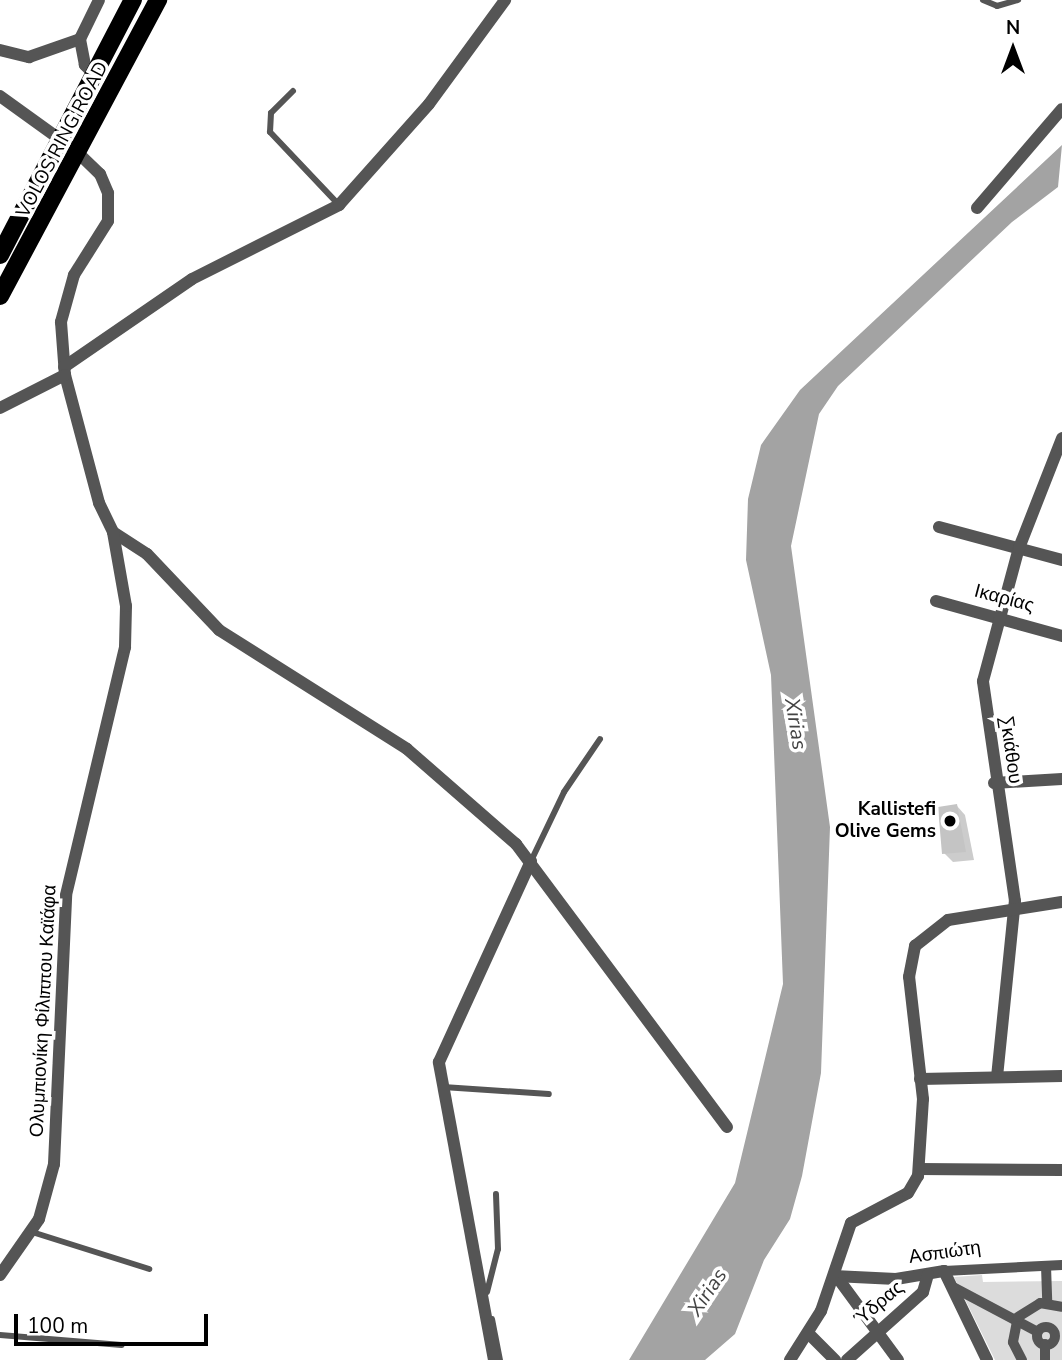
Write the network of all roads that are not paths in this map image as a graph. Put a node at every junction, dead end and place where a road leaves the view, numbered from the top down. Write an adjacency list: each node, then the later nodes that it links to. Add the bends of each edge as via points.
1 (99, 0): 7 (street)
2 (133, 0): 9 (main road)
3 (158, 0): 16 (main road, VOLOS RING ROAD, via 92,133)
4 (505, 0): 13 (street, via 422,113)
5 (983, 0): 6 (lane, via 997,6)
6 (1018, 0)
7 (80, 38): 8 (street, via 49,54); 9 (street, via 85,65)
8 (0, 50)
9 (96, 76): 15 (main road)
10 (293, 91): 13 (lane, via 271,113 270,132)
11 (0, 96): 17 (street, Ολυμπιονίκη Φίλιππου Καϊάφα, via 85,159 109,197 106,225 63,306)
12 (1062, 109): 14 (street)
13 (339, 205): 17 (street, via 192,279)
14 (977, 208)
15 (0, 255)
16 (0, 296)
17 (64, 371): 18 (street); 21 (street, Ολυμπιονίκη Φίλιππου Καϊάφα, via 99,503)
18 (0, 408)
19 (1062, 439): 22 (street, Σκιάθου)
20 (939, 527): 22 (street)
21 (113, 532): 30 (street, via 147,554 227,637 419,758); 42 (street, Ολυμπιονίκη Φίλιππου Καϊάφα, via 126,606 125,647 69,878 56,1152)
22 (1019, 548): 23 (street); 25 (street, Σκιάθου)
23 (1062, 560)
24 (936, 601): 25 (street, Ικαρίας)
25 (999, 618): 26 (street, Ικαρίας); 29 (street, Σκιάθου, via 982,688)
26 (1062, 636)
27 (600, 739): 30 (lane, via 564,792)
28 (1062, 779): 29 (street)
29 (994, 783): 32 (street, Σκιάθου)
30 (531, 861): 36 (street, via 440,1058); 38 (street)
31 (1062, 902): 32 (street)
32 (1015, 910): 34 (street, Σκιάθου); 35 (street, via 948,920 915,946 909,976)
33 (1062, 1076): 34 (street)
34 (997, 1077): 35 (street)
35 (920, 1079): 39 (street)
36 (441, 1087): 37 (lane); 62 (street)
37 (549, 1094)
38 (727, 1127)
39 (919, 1169): 40 (street); 49 (street, via 908,1194 851,1223)
40 (1062, 1170)
41 (496, 1194): 63 (lane, via 498,1249 486,1288)
42 (32, 1232): 45 (lane); 47 (street, Ολυμπιονίκη Φίλιππου Καϊάφα)
43 (1062, 1265): 44 (street, Ασπιώτη)
44 (1046, 1266): 46 (street, Ασπιώτη); 51 (street)
45 (149, 1269)
46 (944, 1271): 48 (street, Ασπιώτη); 50 (street)
47 (0, 1275)
48 (928, 1275): 49 (street, Ασπιώτη); 54 (street, Ύδρας, via 923,1292)
49 (836, 1276): 54 (street); 57 (street)
50 (951, 1286): 53 (street); 68 (street)
51 (1046, 1303): 52 (street); 53 (street)
52 (1062, 1307)
53 (1017, 1320): 56 (street); 61 (street)
54 (876, 1329): 66 (street, Ύδρας); 67 (street)
55 (1058, 1330): 56 (street, via 1045,1327); 59 (street)
56 (1038, 1332): 59 (street)
57 (809, 1334): 64 (street); 65 (street)
58 (0, 1335): 60 (lane)
59 (1045, 1344): 70 (street)
60 (122, 1345)
61 (1019, 1357): 69 (street)
62 (494, 1360)
63 (500, 1360)
64 (790, 1360)
65 (835, 1360)
66 (847, 1360)
67 (898, 1360)
68 (987, 1360)
69 (1006, 1360)
70 (1045, 1360)

